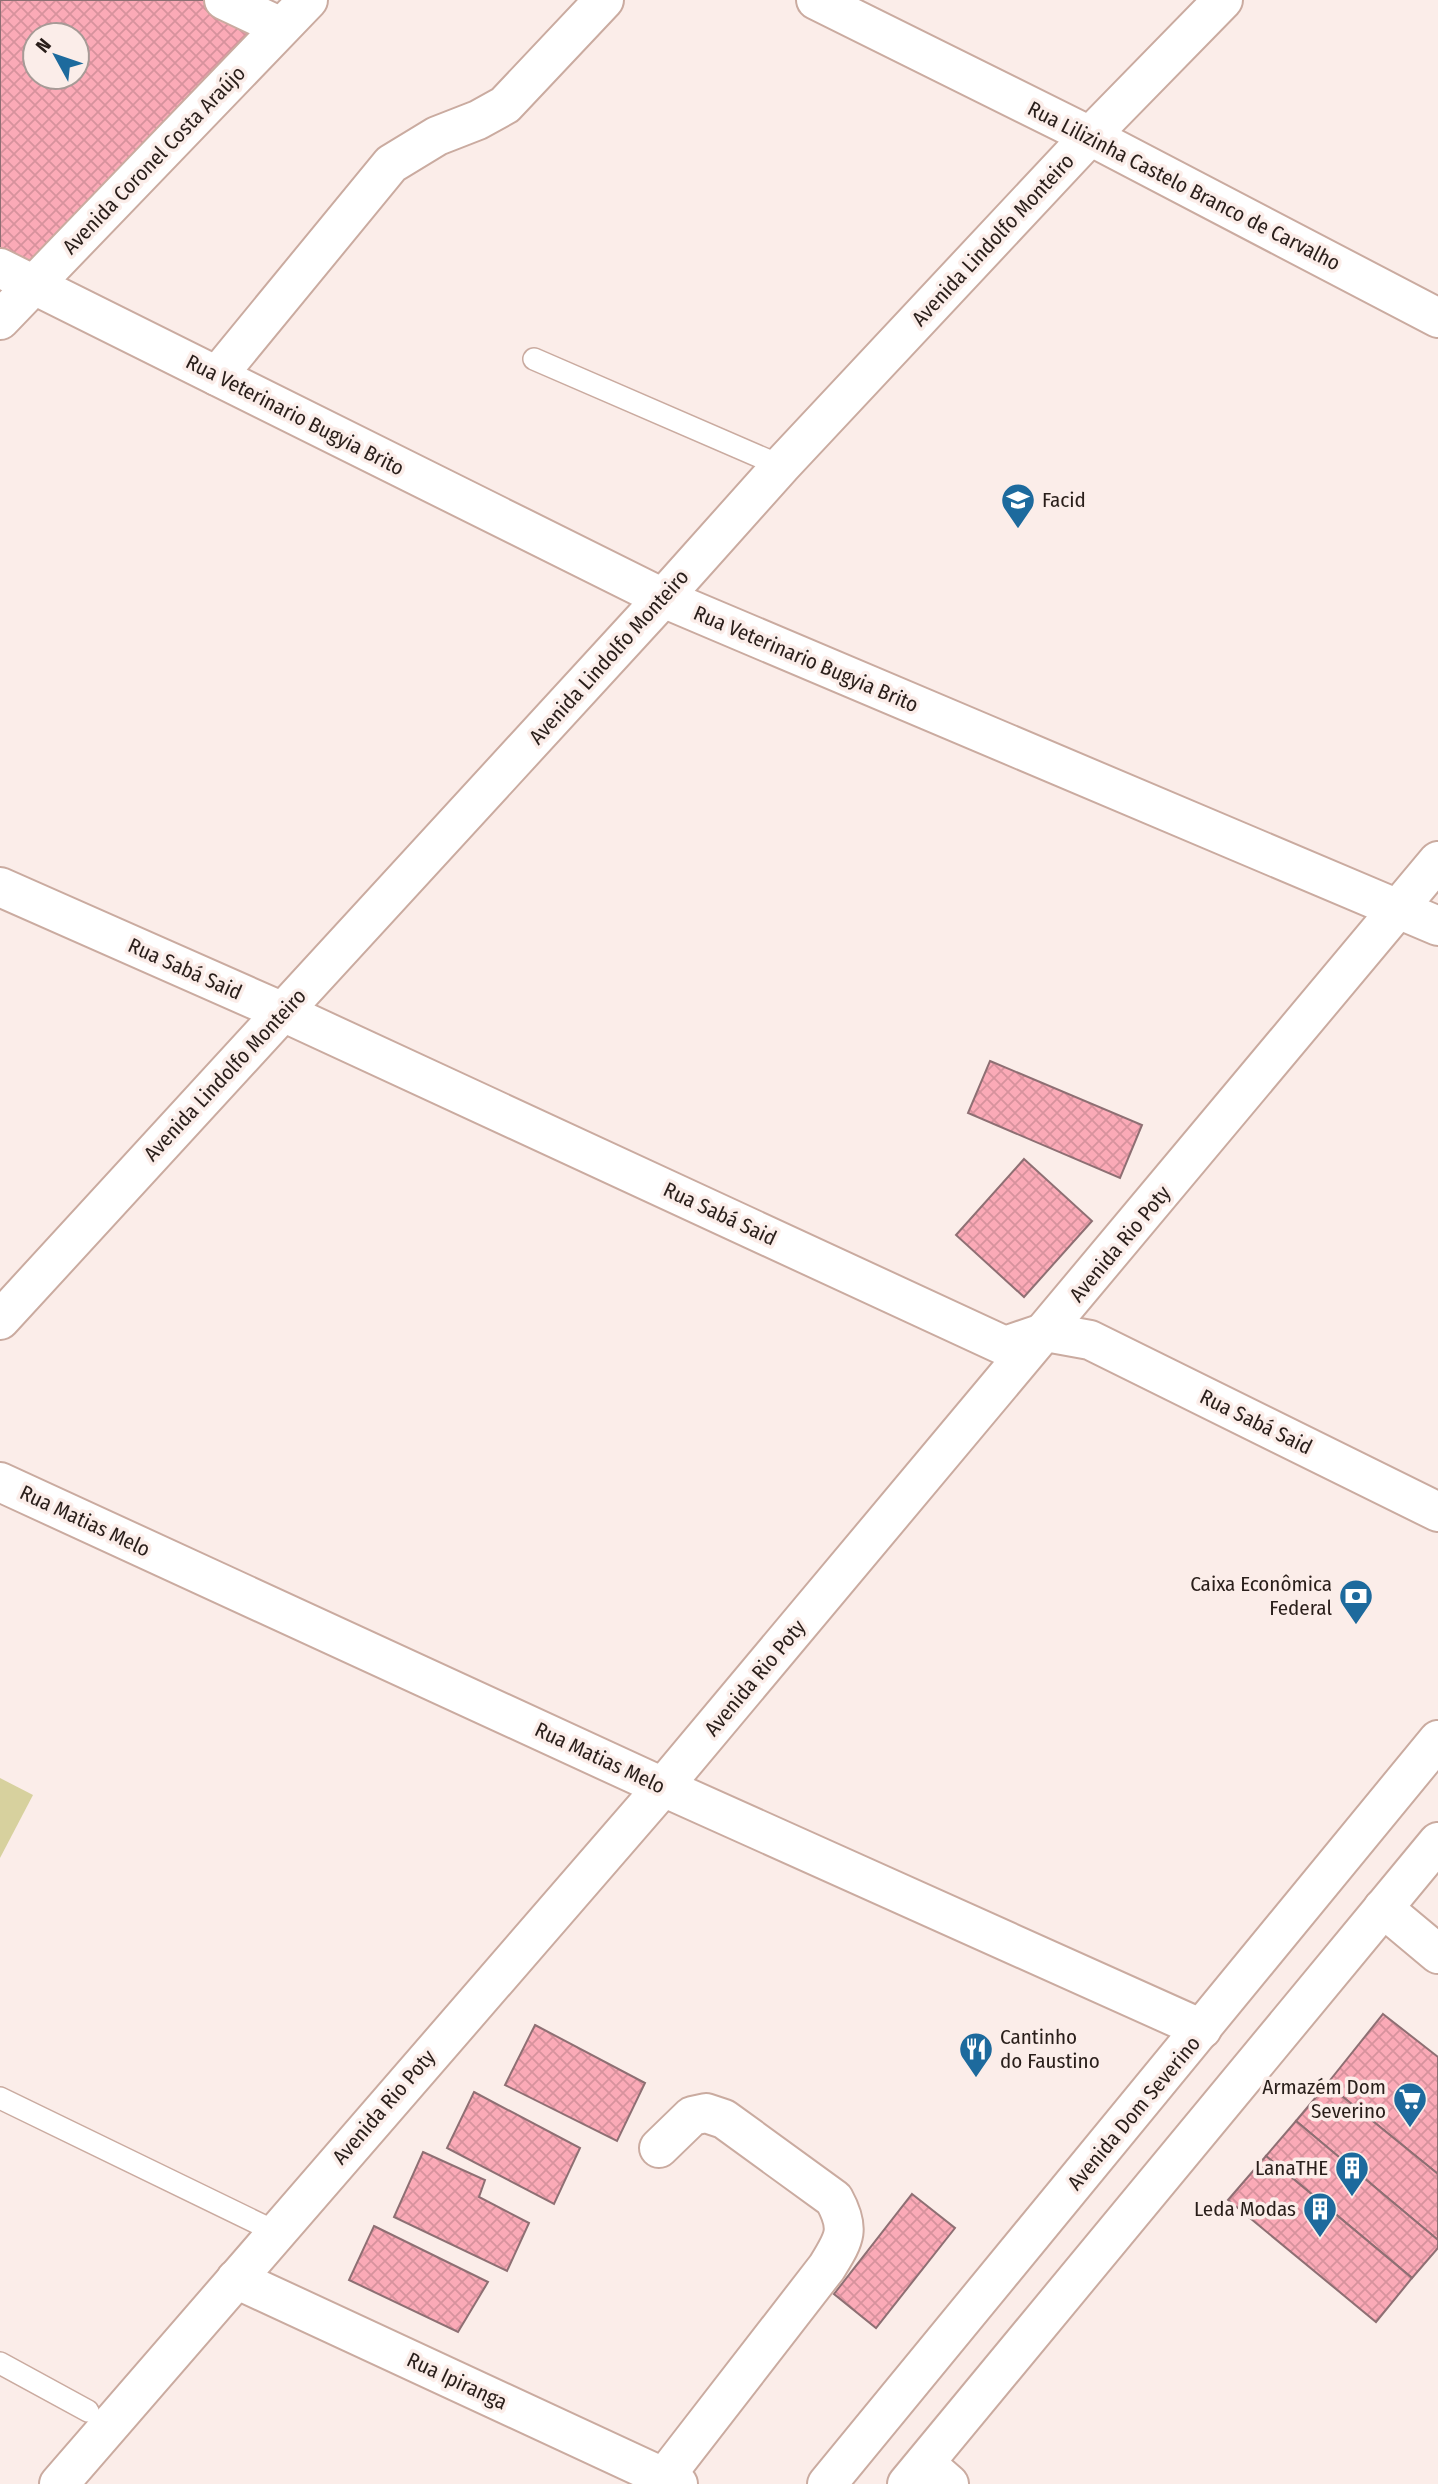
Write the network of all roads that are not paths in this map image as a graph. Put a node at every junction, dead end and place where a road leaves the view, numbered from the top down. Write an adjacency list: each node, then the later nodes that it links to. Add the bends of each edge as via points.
1 (224, 0): 6 (street)
2 (308, 0): 6 (street, Avenida Coronel Costa Araújo)
3 (604, 0): 13 (street, via 505,104 391,164)
4 (816, 0): 7 (street, Rua Lilizinha Castelo Branco de Carvalho)
5 (1223, 0): 7 (street, Avenida Lindolfo Monteiro)
6 (281, 27): 9 (street, Avenida Coronel Costa Araújo)
7 (1090, 136): 10 (street, Rua Lilizinha Castelo Branco de Carvalho); 14 (street, Avenida Lindolfo Monteiro)
8 (0, 268): 9 (street, Rua Veterinario Bugyia Brito)
9 (34, 284): 11 (street, Avenida Coronel Costa Araújo); 13 (street, Rua Veterinario Bugyia Brito)
10 (1438, 318)
11 (0, 320)
12 (534, 359): 14 (lane)
13 (217, 376): 15 (street, Rua Veterinario Bugyia Brito)
14 (781, 466): 15 (street, Avenida Lindolfo Monteiro)
15 (663, 598): 18 (street, Rua Veterinario Bugyia Brito); 20 (street, Avenida Lindolfo Monteiro)
16 (1438, 861): 18 (street, Avenida Rio Poty)
17 (0, 887): 20 (street, Rua Sabá Said)
18 (1400, 909): 19 (street, Rua Veterinario Bugyia Brito); 22 (street, Avenida Rio Poty)
19 (1438, 926)
20 (283, 1012): 21 (street, Avenida Lindolfo Monteiro); 22 (street, Rua Sabá Said, via 1005,1346)
21 (4, 1307)
22 (1046, 1332): 24 (street, Rua Sabá Said, via 1090,1340); 26 (street, Avenida Rio Poty)
23 (0, 1482): 26 (street, Rua Matias Melo)
24 (1438, 1512)
25 (1438, 1740): 30 (street, Avenida Dom Severino)
26 (663, 1787): 30 (street, Rua Matias Melo); 33 (street, Avenida Rio Poty)
27 (1438, 1842): 28 (street)
28 (1383, 1908): 29 (street); 37 (street)
29 (1438, 1954)
30 (1202, 2029): 40 (street, Avenida Dom Severino)
31 (0, 2098): 33 (lane)
32 (659, 2148): 38 (street, via 692,2116 706,2113 724,2119 834,2199 844,2218 844,2238 827,2267)
33 (276, 2232): 34 (street, Avenida Rio Poty)
34 (236, 2279): 36 (street, Avenida Rio Poty); 38 (street, Rua Ipiranga)
35 (0, 2363): 36 (lane)
36 (99, 2417): 39 (street, Avenida Rio Poty)
37 (927, 2477)
38 (667, 2482)
39 (59, 2484)
40 (827, 2484)

